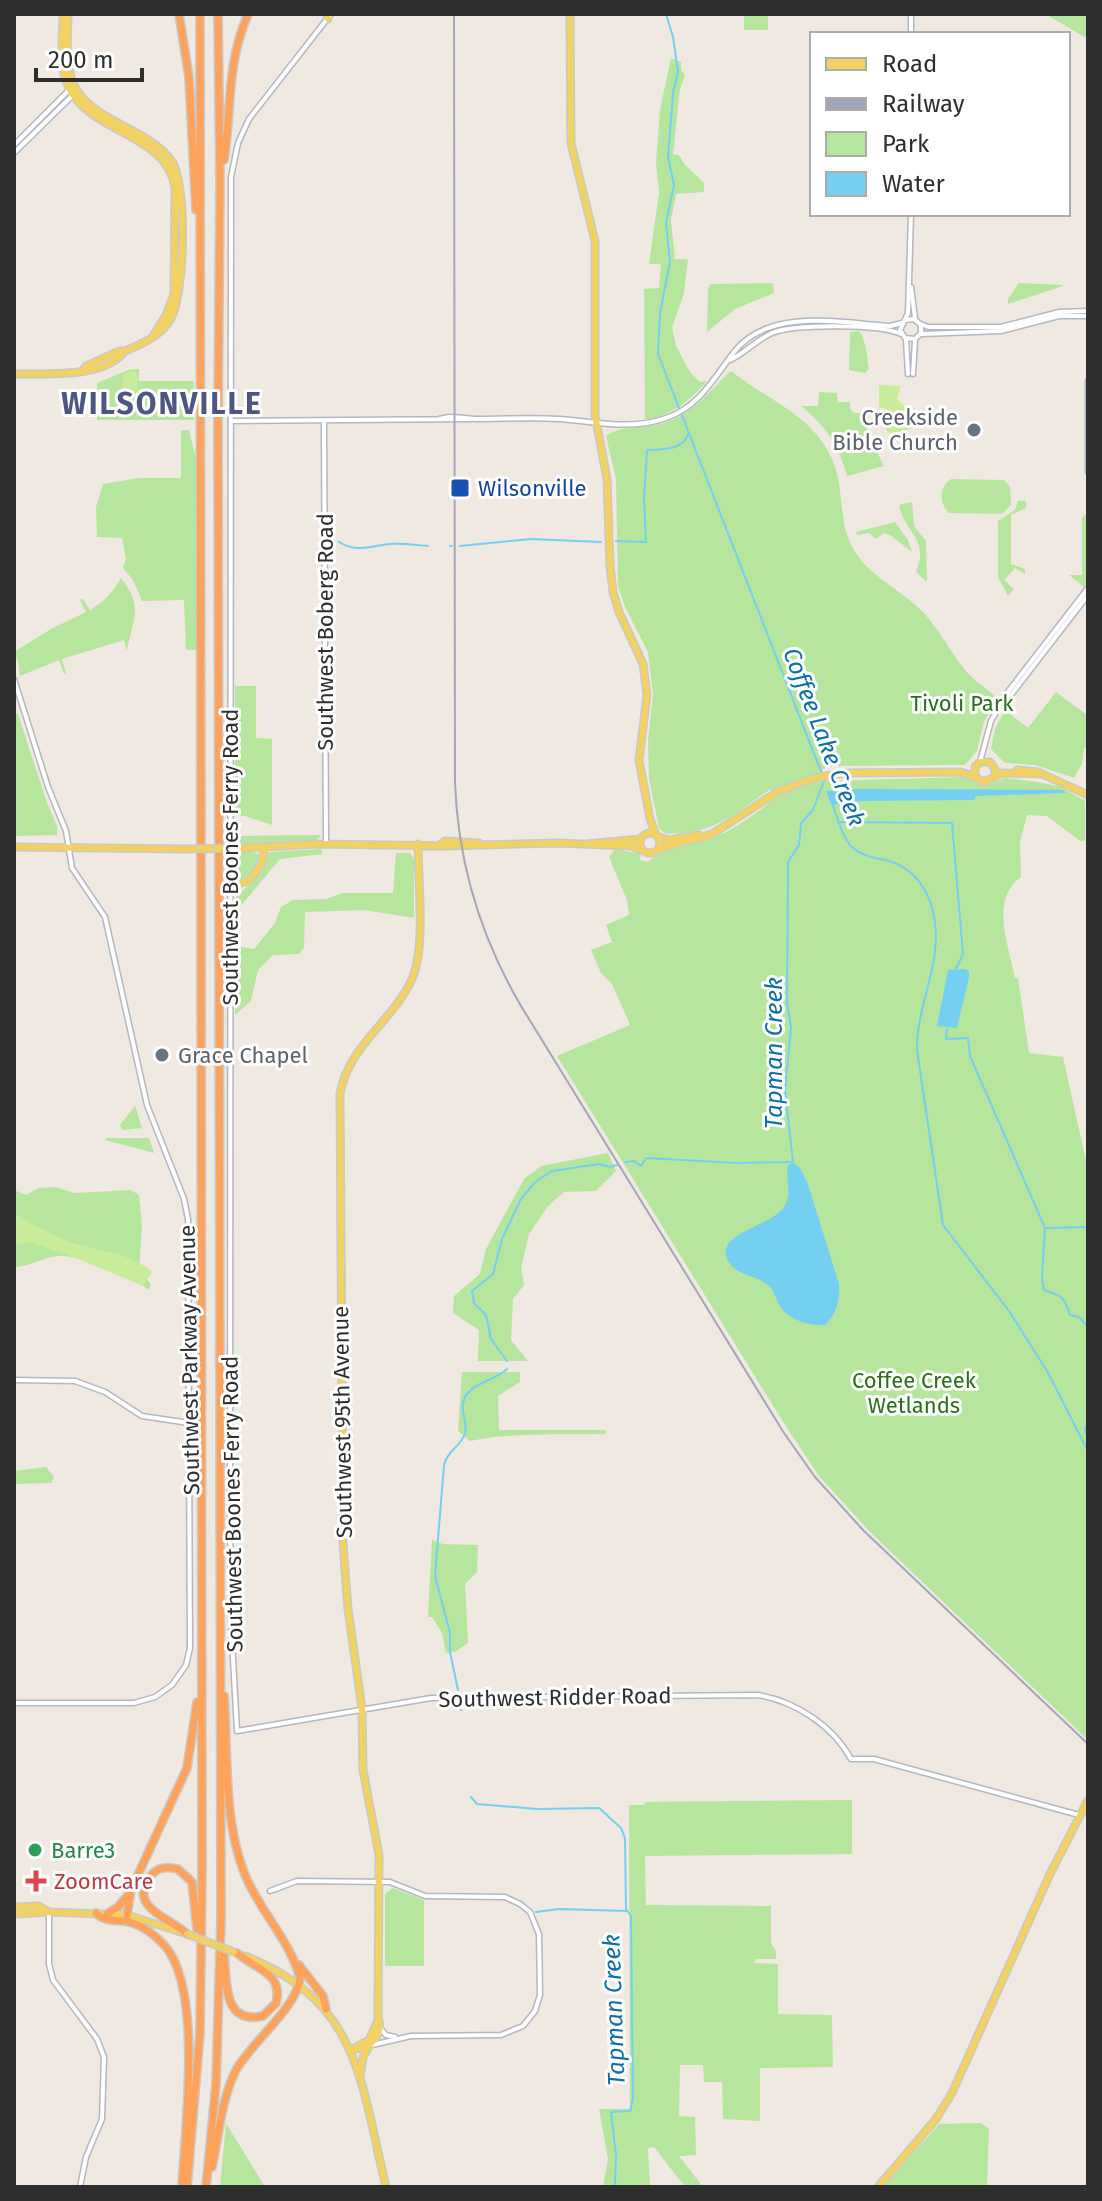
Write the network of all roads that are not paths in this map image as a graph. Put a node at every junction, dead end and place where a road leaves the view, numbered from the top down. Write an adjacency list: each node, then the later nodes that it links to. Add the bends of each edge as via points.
1 (65, 14): 8 (main road, via 63,66)
2 (200, 14): 13 (highway)
3 (218, 14): 11 (highway)
4 (247, 14): 11 (highway, via 230,76)
5 (570, 14): 25 (main road, via 571,140 595,241)
6 (178, 15): 13 (highway, via 189,77)
7 (329, 16): 24 (street, Southwest Boones Ferry Road, via 252,115 234,157)
8 (73, 90): 9 (street); 10 (street); 21 (main road, via 89,111 158,155 172,175 175,286 153,336 122,356 93,370)
9 (14, 145)
10 (14, 153)
11 (220, 182): 54 (highway)
12 (911, 216): 14 (street)
13 (200, 227): 55 (highway)
14 (910, 286): 16 (street); 17 (street)
15 (1088, 313): 17 (street, via 1059,312 997,327 928,327); 19 (street, via 1001,331 930,332)
16 (904, 322): 17 (street); 18 (street); 20 (street, via 783,324 745,342)
17 (918, 322): 19 (street)
18 (903, 336): 19 (street); 19 (street, via 911,374); 20 (street, via 894,331 792,327 757,340)
19 (917, 337)
20 (730, 360): 25 (street, via 687,407 650,423)
21 (14, 374)
22 (1088, 381): 26 (street)
23 (324, 420): 24 (street); 25 (street, via 553,418); 43 (street, Southwest Boberg Road)
24 (231, 421): 51 (street, Southwest Boones Ferry Road)
25 (596, 423): 39 (main road, via 610,501 613,592 646,680 639,760)
26 (1088, 472)
27 (1088, 588): 30 (street)
28 (1088, 595): 30 (street)
29 (14, 679): 47 (street, Southwest Parkway Avenue)
30 (1006, 697): 31 (street, via 991,721)
31 (985, 750): 32 (street); 33 (street)
32 (978, 765): 33 (main road); 34 (main road); 37 (main road)
33 (992, 765): 35 (main road); 36 (main road)
34 (961, 772): 37 (main road); 40 (main road, via 814,778 782,790)
35 (1041, 774): 36 (main road); 38 (main road)
36 (995, 776): 37 (main road, via 984,782)
37 (975, 777)
38 (1088, 795)
39 (650, 819): 41 (main road); 42 (main road)
40 (714, 831): 41 (main road, via 673,840); 49 (main road)
41 (657, 835): 42 (main road); 49 (main road)
42 (642, 836): 45 (main road); 50 (main road)
43 (326, 844): 44 (main road); 48 (main road)
44 (418, 844): 45 (main road); 57 (main road, Southwest 95th Avenue, via 419,949 414,972 351,1061 340,1094 343,1537)
45 (587, 844): 50 (main road)
46 (14, 847): 47 (main road)
47 (68, 847): 48 (main road, bridge); 53 (street, Southwest Parkway Avenue, via 75,875 107,922 147,1105 186,1208)
48 (265, 847): 51 (main road, via 261,865 249,881)
49 (658, 849): 50 (main road)
50 (641, 850)
51 (230, 886): 58 (street, Southwest Boones Ferry Road, via 230,1517)
52 (14, 1380): 53 (street, via 75,1381 105,1392 142,1416)
53 (190, 1423): 56 (street, Southwest Parkway Avenue, via 191,1644 186,1665 172,1685 134,1703)
54 (220, 1638): 70 (highway); 72 (highway, via 236,1845 252,1889)
55 (201, 1672): 62 (highway, via 187,1768); 74 (highway)
56 (14, 1703)
57 (362, 1709): 58 (street, Southwest Ridder Road); 60 (street, Southwest Ridder Road, via 435,1698 754,1695 804,1713 837,1738 851,1759 874,1759); 61 (main road, Southwest 95th Avenue, via 363,1770)
58 (237, 1731)
59 (1088, 1800): 60 (main road)
60 (1080, 1816): 86 (main road, via 952,2093)
61 (380, 1882): 63 (street, via 297,1881); 77 (main road, Southwest 95th Avenue); 78 (street, via 425,1896 511,1899 530,1912 539,1934 539,2000 523,2026 501,2035)
62 (131, 1890): 68 (highway); 69 (highway)
63 (270, 1891)
64 (14, 1907): 65 (main road, via 39,1906)
65 (49, 1912): 66 (main road); 67 (main road); 82 (street, via 53,1980 97,2039 104,2057 102,2119)
66 (96, 1913): 68 (main road); 83 (highway, via 146,1929 172,1956 182,1979)
67 (14, 1914)
68 (107, 1914): 69 (main road)
69 (127, 1915): 71 (main road)
70 (221, 1919): 73 (highway, via 230,2001 241,2015 263,2016 276,2003 276,1982); 84 (highway)
71 (187, 1934): 73 (main road, bridge); 74 (highway, via 146,1902 146,1880 159,1869 178,1869 192,1882)
72 (288, 1951): 75 (highway); 76 (highway, via 323,1996)
73 (236, 1953): 75 (main road)
74 (201, 1983): 83 (highway)
75 (300, 1984): 76 (main road); 84 (highway, via 252,2045 231,2082)
76 (326, 2009): 80 (main road)
77 (379, 2024): 78 (street, via 386,2035); 79 (main road, Southwest 95th Avenue)
78 (397, 2038): 79 (street)
79 (372, 2041): 80 (main road); 81 (main road, Southwest 95th Avenue)
80 (351, 2050): 81 (main road)
81 (360, 2078): 85 (main road)
82 (80, 2187)
83 (185, 2187)
84 (207, 2187)
85 (386, 2187)
86 (878, 2187)

